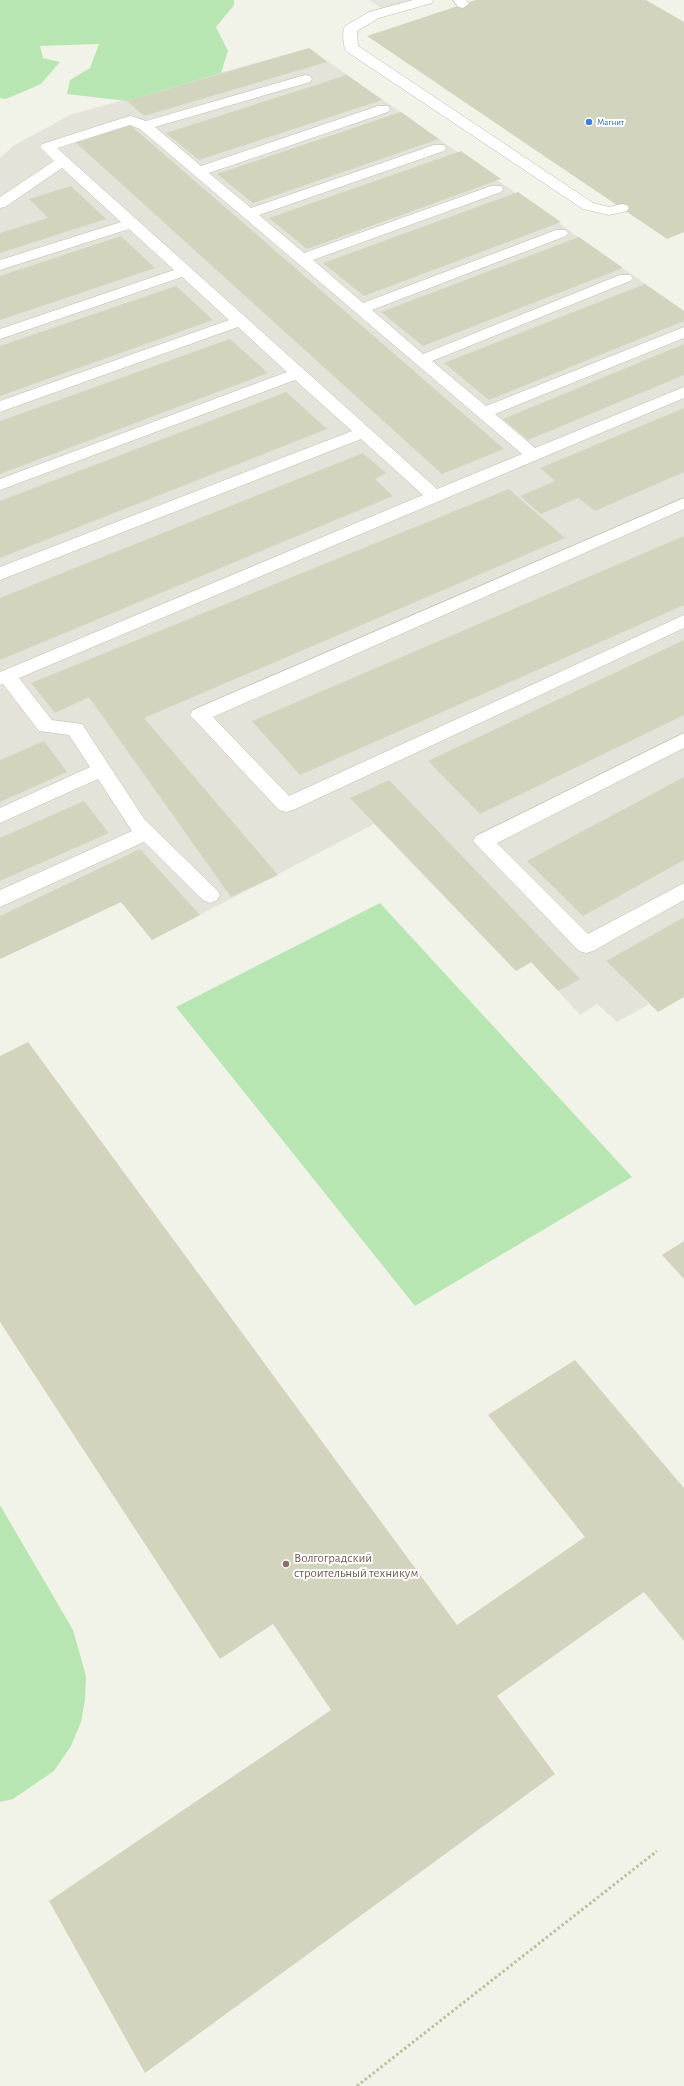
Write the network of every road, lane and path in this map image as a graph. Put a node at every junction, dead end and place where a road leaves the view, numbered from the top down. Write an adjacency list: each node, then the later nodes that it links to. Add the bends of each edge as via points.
1 (425, 0): 2 (lane); 3 (lane)
2 (398, 3): 12 (lane, via 350,29 352,48 588,206 610,210)
3 (432, 14)
4 (306, 79): 6 (lane)
5 (383, 110): 9 (lane)
6 (145, 126): 8 (lane, via 131,120 47,147); 9 (lane)
7 (439, 148): 13 (lane)
8 (63, 161): 11 (lane); 14 (lane)
9 (199, 172): 13 (lane)
10 (496, 189): 16 (lane)
11 (0, 204)
12 (622, 208)
13 (249, 214): 16 (lane)
14 (132, 223): 17 (lane); 18 (lane)
15 (561, 233): 20 (lane)
16 (302, 259): 20 (lane)
17 (0, 265)
18 (185, 271): 21 (lane); 23 (lane)
19 (625, 278): 24 (lane)
20 (361, 309): 24 (lane)
21 (241, 321): 25 (lane); 27 (lane)
22 (684, 332): 28 (lane)
23 (0, 334)
24 (421, 360): 28 (lane)
25 (298, 373): 29 (lane); 31 (lane)
26 (684, 392): 30 (lane)
27 (0, 408)
28 (484, 413): 30 (lane)
29 (363, 432): 32 (lane); 34 (lane)
30 (533, 455): 32 (lane)
31 (0, 485)
32 (435, 497): 36 (lane)
33 (684, 503): 35 (lane, via 200,715 286,805)
34 (0, 574)
35 (684, 621)
36 (3, 678): 38 (lane, via 46,726 75,729)
37 (684, 740): 41 (lane, via 482,841 586,945)
38 (102, 769): 39 (lane); 40 (lane)
39 (0, 816)
40 (146, 832): 42 (lane); 43 (lane)
41 (684, 891)
42 (210, 895)
43 (0, 899)
44 (656, 1851): 45 (path)
45 (357, 2086)

